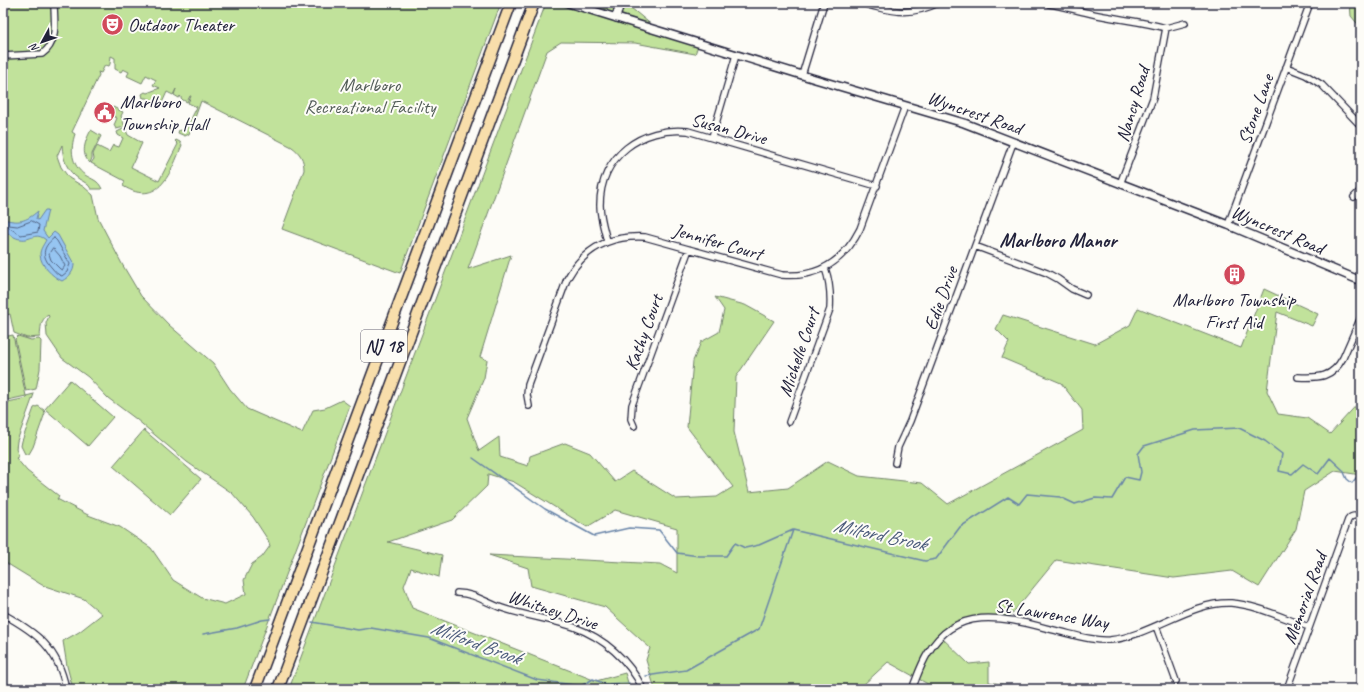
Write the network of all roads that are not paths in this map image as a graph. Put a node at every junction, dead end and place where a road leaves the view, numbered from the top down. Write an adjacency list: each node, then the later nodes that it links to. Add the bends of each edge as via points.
1 (54, 3): 15 (street, via 54,39 45,52)
2 (512, 3): 46 (highway, NJ 18)
3 (534, 3): 47 (highway, NJ 18)
4 (568, 3): 11 (street, Wyncrest Road)
5 (620, 3): 11 (street)
6 (824, 3): 17 (street)
7 (861, 3): 8 (street, via 890,11 906,12)
8 (938, 3)
9 (1310, 3): 16 (street, Stone Lane)
10 (1049, 4): 13 (street)
11 (616, 18): 14 (street, Wyncrest Road)
12 (1185, 23): 13 (street)
13 (1166, 28): 22 (street, Nancy Road, via 1154,98)
14 (736, 55): 17 (street, Wyncrest Road); 20 (street)
15 (3, 56)
16 (1286, 67): 19 (street, via 1306,74 1322,85); 26 (street, Stone Lane)
17 (802, 75): 18 (street, Wyncrest Road)
18 (905, 106): 21 (street, Wyncrest Road, via 964,123); 23 (street, Jennifer Court)
19 (1361, 126)
20 (712, 137): 23 (street, Susan Drive); 27 (street, Susan Drive, via 688,131 664,131 640,139 621,153 608,172 601,193 600,214)
21 (1013, 143): 22 (street, Wyncrest Road); 28 (street, Edie Drive)
22 (1120, 184): 26 (street, Wyncrest Road)
23 (877, 186): 30 (street, Jennifer Court, via 856,238 846,252)
24 (1361, 190): 25 (street)
25 (1354, 197)
26 (1228, 225): 31 (street, Wyncrest Road)
27 (607, 241): 29 (street, Jennifer Court, via 629,236 644,237); 35 (street, Jennifer Court, via 590,251 574,267 567,279 528,385)
28 (975, 246): 32 (street, via 1048,273); 38 (street, Edie Drive, via 898,448)
29 (689, 249): 30 (street, Jennifer Court, via 782,275 800,275); 37 (street, Kathy Court, via 632,405 631,419)
30 (825, 268): 36 (street, Michelle Court, via 831,293 828,316)
31 (1361, 281)
32 (1086, 295)
33 (1361, 316): 34 (street, via 1343,358 1333,371 1316,378)
34 (1298, 377)
35 (529, 406)
36 (789, 422)
37 (634, 426)
38 (895, 463)
39 (1361, 517): 43 (street, Memorial Road, via 1350,517)
40 (457, 593): 48 (street, Whitney Drive, via 466,593 502,608 588,633 617,653)
41 (3, 614): 45 (street, via 32,631 45,644 57,662)
42 (1156, 626): 43 (street, St Lawrence Way, via 1206,606 1230,603 1251,607); 44 (street); 49 (street, St Lawrence Way, via 1123,637 1099,640 1001,618 972,620 954,626 936,641 924,659)
43 (1309, 627): 50 (street, Memorial Road)
44 (1176, 681)
45 (66, 689)
46 (255, 689)
47 (278, 689)
48 (643, 689)
49 (912, 689)
50 (1287, 689)

